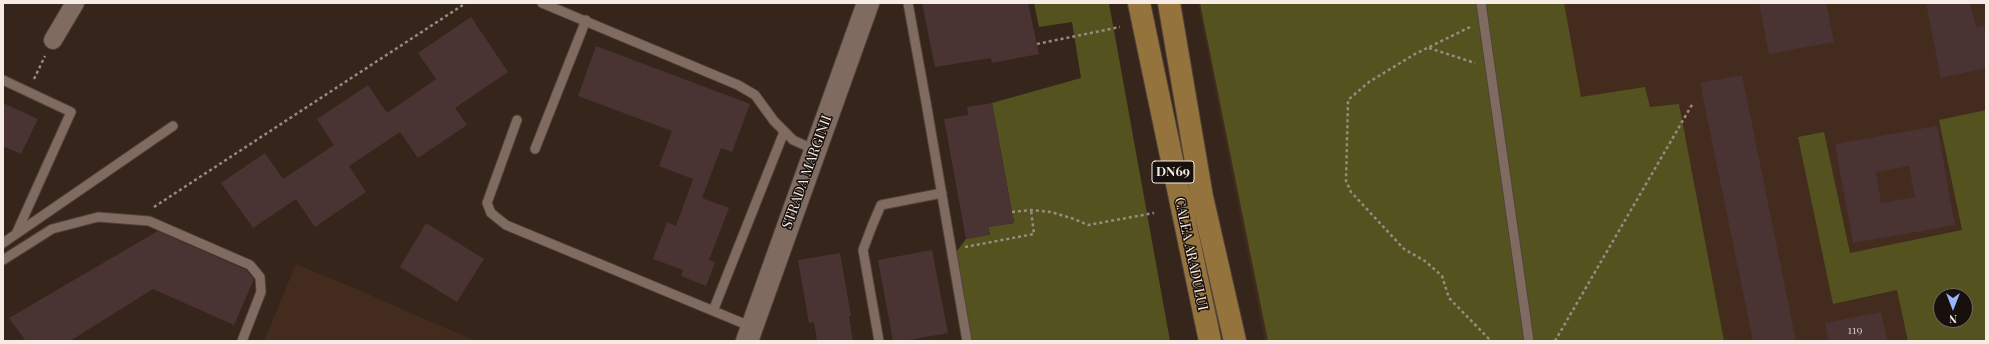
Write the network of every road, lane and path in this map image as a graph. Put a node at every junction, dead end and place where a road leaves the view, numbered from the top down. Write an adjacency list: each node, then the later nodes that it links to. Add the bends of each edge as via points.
1 (75, 3): 12 (street)
2 (466, 3): 28 (path)
3 (542, 3): 9 (lane)
4 (868, 3): 23 (street, STRADA MARGINII)
5 (908, 3): 24 (lane)
6 (1139, 3): 38 (main road, CALEA ARADULUI / DN69)
7 (1169, 3): 39 (main road, CALEA ARADULUI / DN69, via 1202,197)
8 (1481, 3): 10 (lane)
9 (586, 20): 21 (lane, via 738,85 762,102); 22 (lane)
10 (1484, 20): 14 (path); 15 (lane)
11 (1120, 27): 13 (path)
12 (53, 40): 17 (path)
13 (1037, 44)
14 (1428, 47): 15 (path); 40 (path, via 1369,82 1348,100 1346,181 1351,192 1404,249 1425,261 1442,276 1450,298)
15 (1490, 68): 41 (lane)
16 (3, 80): 17 (lane)
17 (27, 91): 29 (lane, via 71,112)
18 (1693, 103): 42 (path)
19 (517, 120): 33 (lane, via 486,202 491,213 506,225)
20 (173, 126): 29 (lane)
21 (784, 132): 23 (lane, via 793,140); 33 (lane)
22 (535, 149)
23 (815, 150): 34 (street, STRADA MARGINII)
24 (942, 193): 31 (lane); 36 (lane, via 881,205 872,226 863,250)
25 (1031, 210): 26 (path); 27 (path, via 1051,212 1088,225); 31 (path, via 1034,234)
26 (1012, 212)
27 (1154, 213)
28 (135, 220): 32 (lane, via 98,217 52,229); 35 (lane, via 149,220 250,265 260,277 261,292)
29 (16, 234): 30 (lane)
30 (3, 243)
31 (951, 250): 37 (lane)
32 (3, 260)
33 (713, 311): 34 (lane)
34 (749, 334)
35 (242, 341)
36 (879, 341)
37 (967, 341)
38 (1210, 341)
39 (1235, 341)
40 (1491, 341)
41 (1529, 341)
42 (1555, 341)

